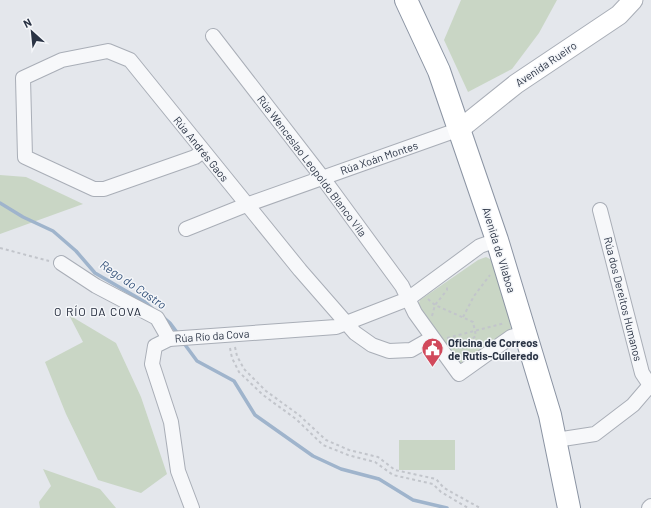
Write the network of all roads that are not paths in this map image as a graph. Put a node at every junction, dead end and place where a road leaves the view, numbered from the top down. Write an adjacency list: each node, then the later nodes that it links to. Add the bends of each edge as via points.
1 (406, 0): 4 (highway, Avenida de Vilaboa, via 439,72)
2 (633, 0): 4 (street, Avenida Rueiro, via 619,15 516,84)
3 (213, 36): 6 (street, Rúa Wenceslao Leopoldo Blanco Vila)
4 (460, 129): 6 (street, Rúa Xoán Montes); 10 (highway, Avenida de Vilaboa)
5 (203, 151): 5 (street, Rúa Andrés Gaos, via 195,157 104,189 94,189 25,157 23,78 62,60 108,51 130,60); 7 (street, Rúa Andrés Gaos)
6 (322, 177): 7 (street, Rúa Xoán Montes); 12 (street, Rúa Wenceslao Leopoldo Blanco Vila, via 402,286)
7 (246, 204): 9 (street, Rúa Xoán Montes); 13 (street, Rúa Andrés Gaos)
8 (600, 210): 17 (street, Rúa dos Dereitos Humanos, via 642,373)
9 (186, 229)
10 (497, 240): 12 (street, Rúa Río da Cova, via 480,246); 14 (highway, Avenida de Vilaboa)
11 (61, 264): 15 (street, via 96,286 157,318)
12 (408, 299): 13 (street, Rúa Río da Cova); 16 (street, Rúa Wenceslao Leopoldo Blanco Vila)
13 (347, 324): 15 (street, Rúa Río da Cova, via 336,327); 16 (street, Rúa Andrés Gaos, via 372,345 389,351 411,350)
14 (522, 326): 16 (street, Rúa Wenceslao Leopoldo Blanco Vila, via 511,337 459,374); 18 (highway, Avenida de Vilaboa)
15 (169, 339): 19 (street, Rúa Río da Cova, via 155,346 152,364 171,422 178,471)
16 (433, 339)
17 (651, 384): 18 (street, via 633,405 595,434)
18 (556, 440): 20 (highway, Avenida de Vilaboa)
19 (192, 508)
20 (569, 508)

